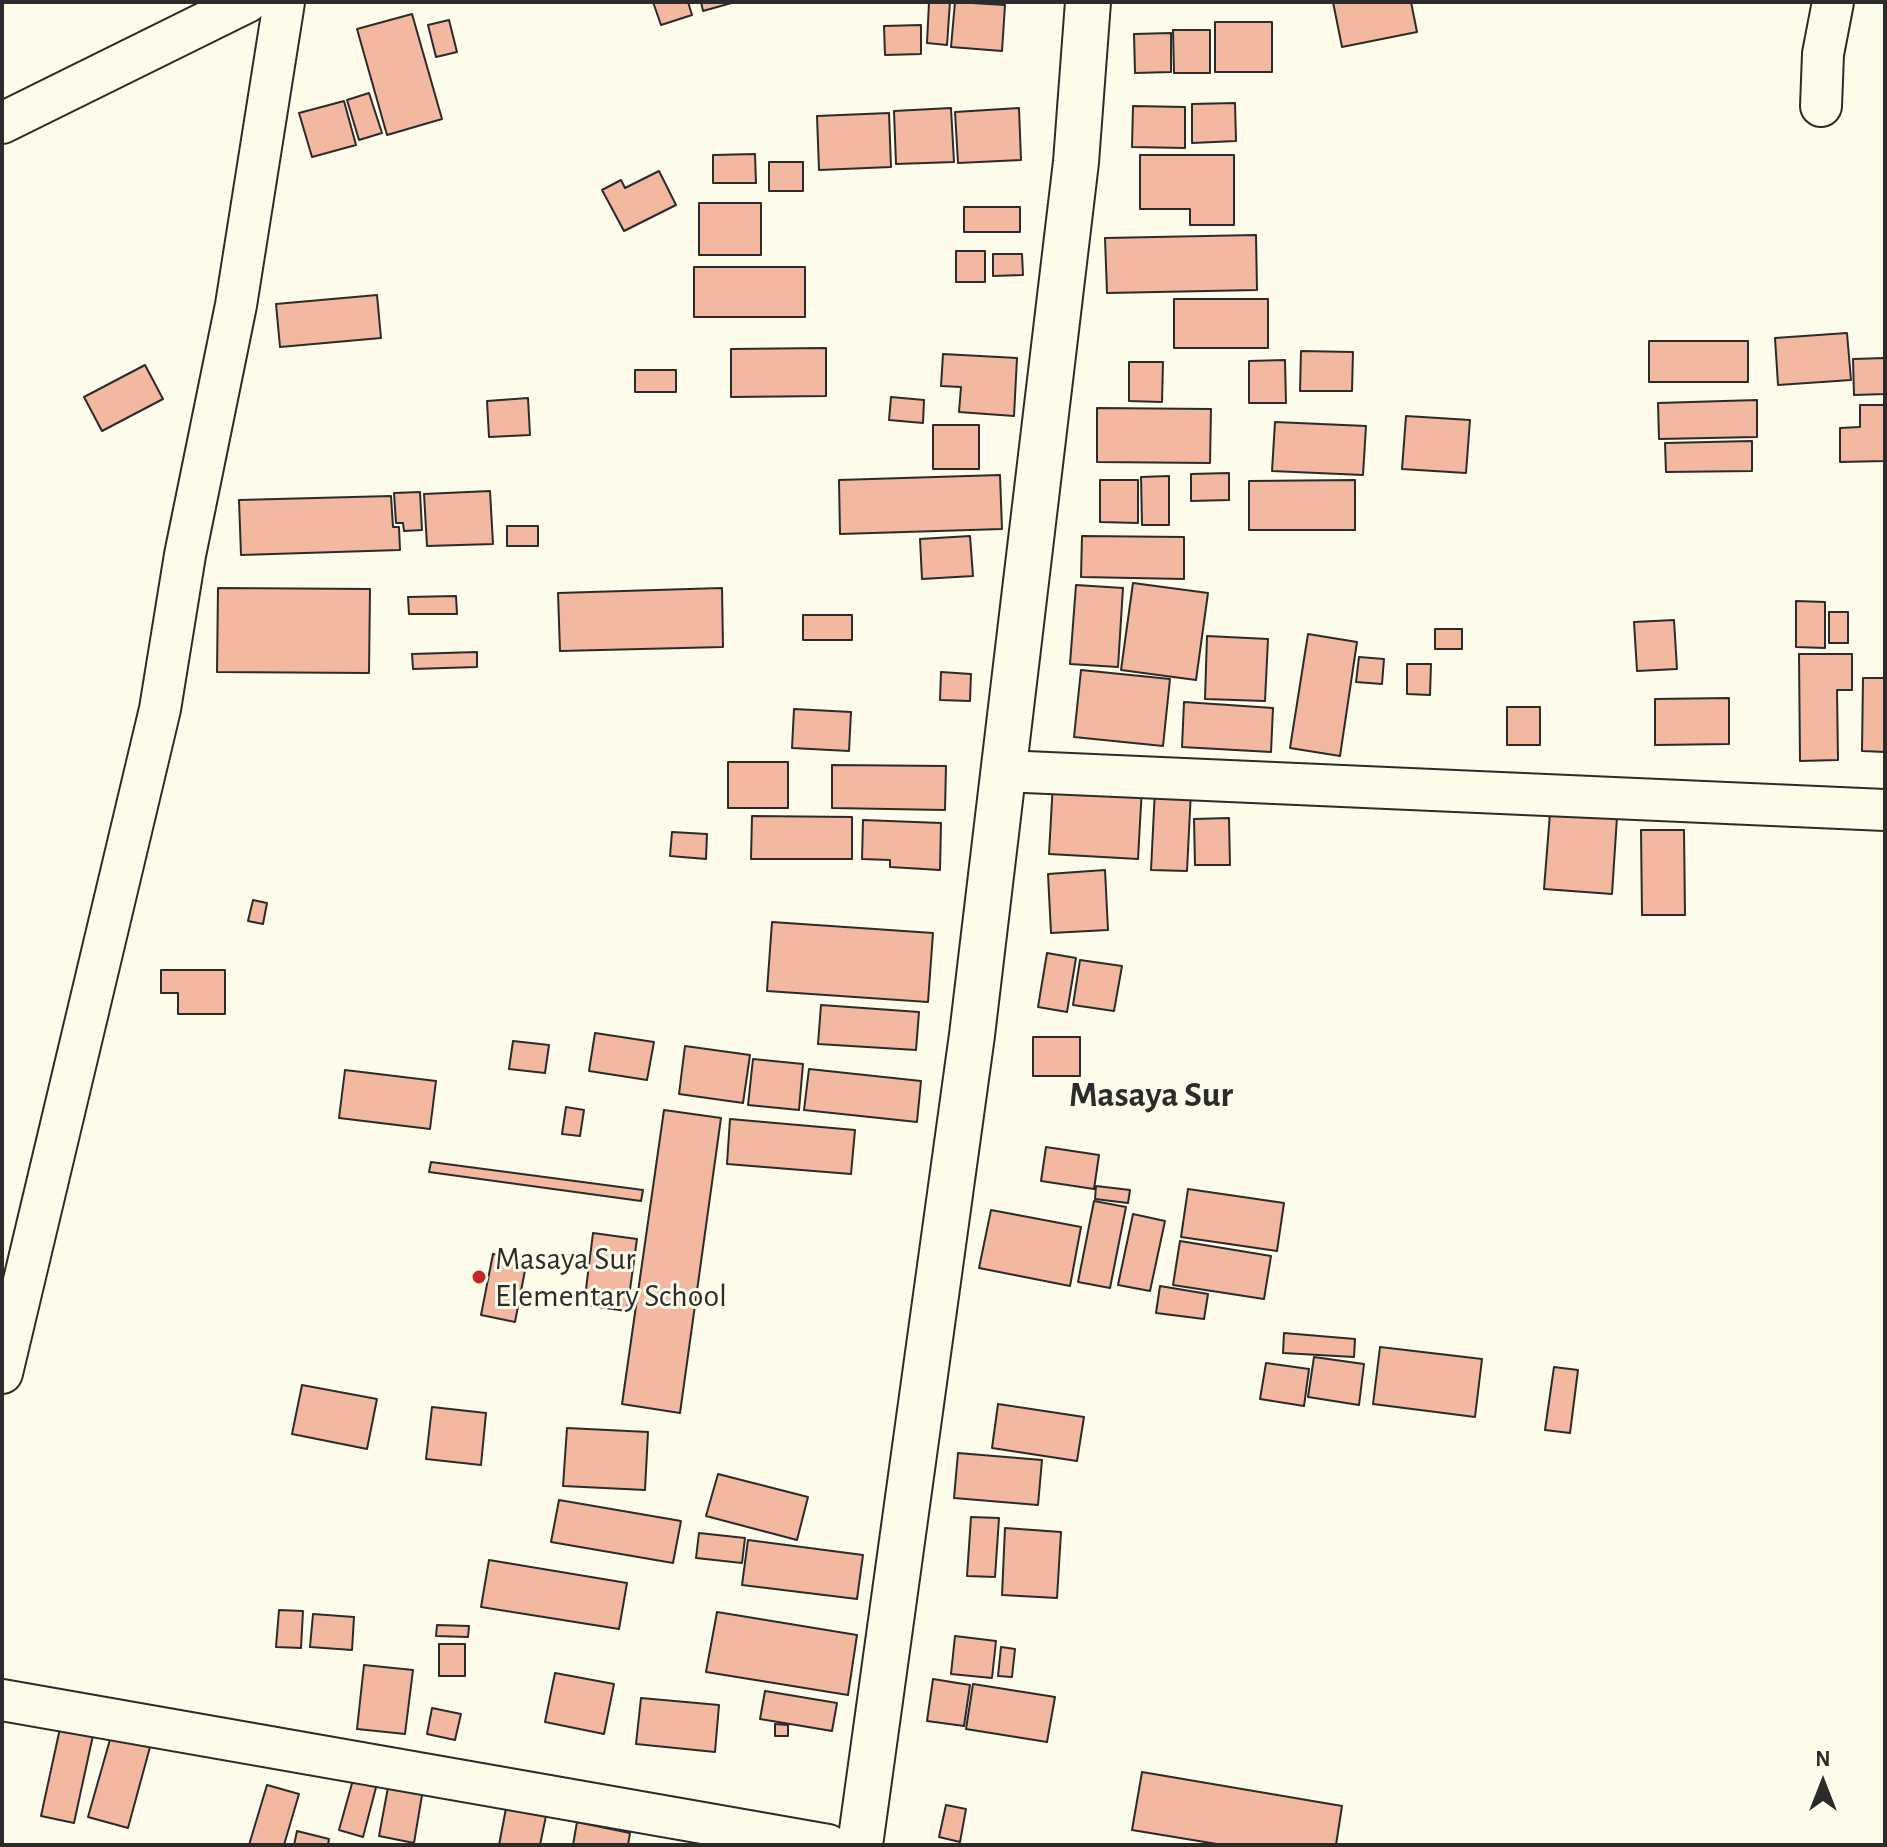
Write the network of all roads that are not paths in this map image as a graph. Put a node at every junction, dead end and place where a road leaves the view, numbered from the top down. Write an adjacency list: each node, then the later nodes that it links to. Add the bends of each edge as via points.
1 (247, 2): 6 (street)
2 (284, 2): 9 (street, via 236,305 160,709)
3 (1088, 2): 7 (main road, via 1076,162)
4 (1833, 2): 5 (street)
5 (1821, 106)
6 (2, 123)
7 (1003, 771): 8 (street); 12 (main road, via 972,1035)
8 (1885, 810)
9 (2, 1373)
10 (2, 1700): 11 (street)
11 (828, 1845)
12 (860, 1845)

